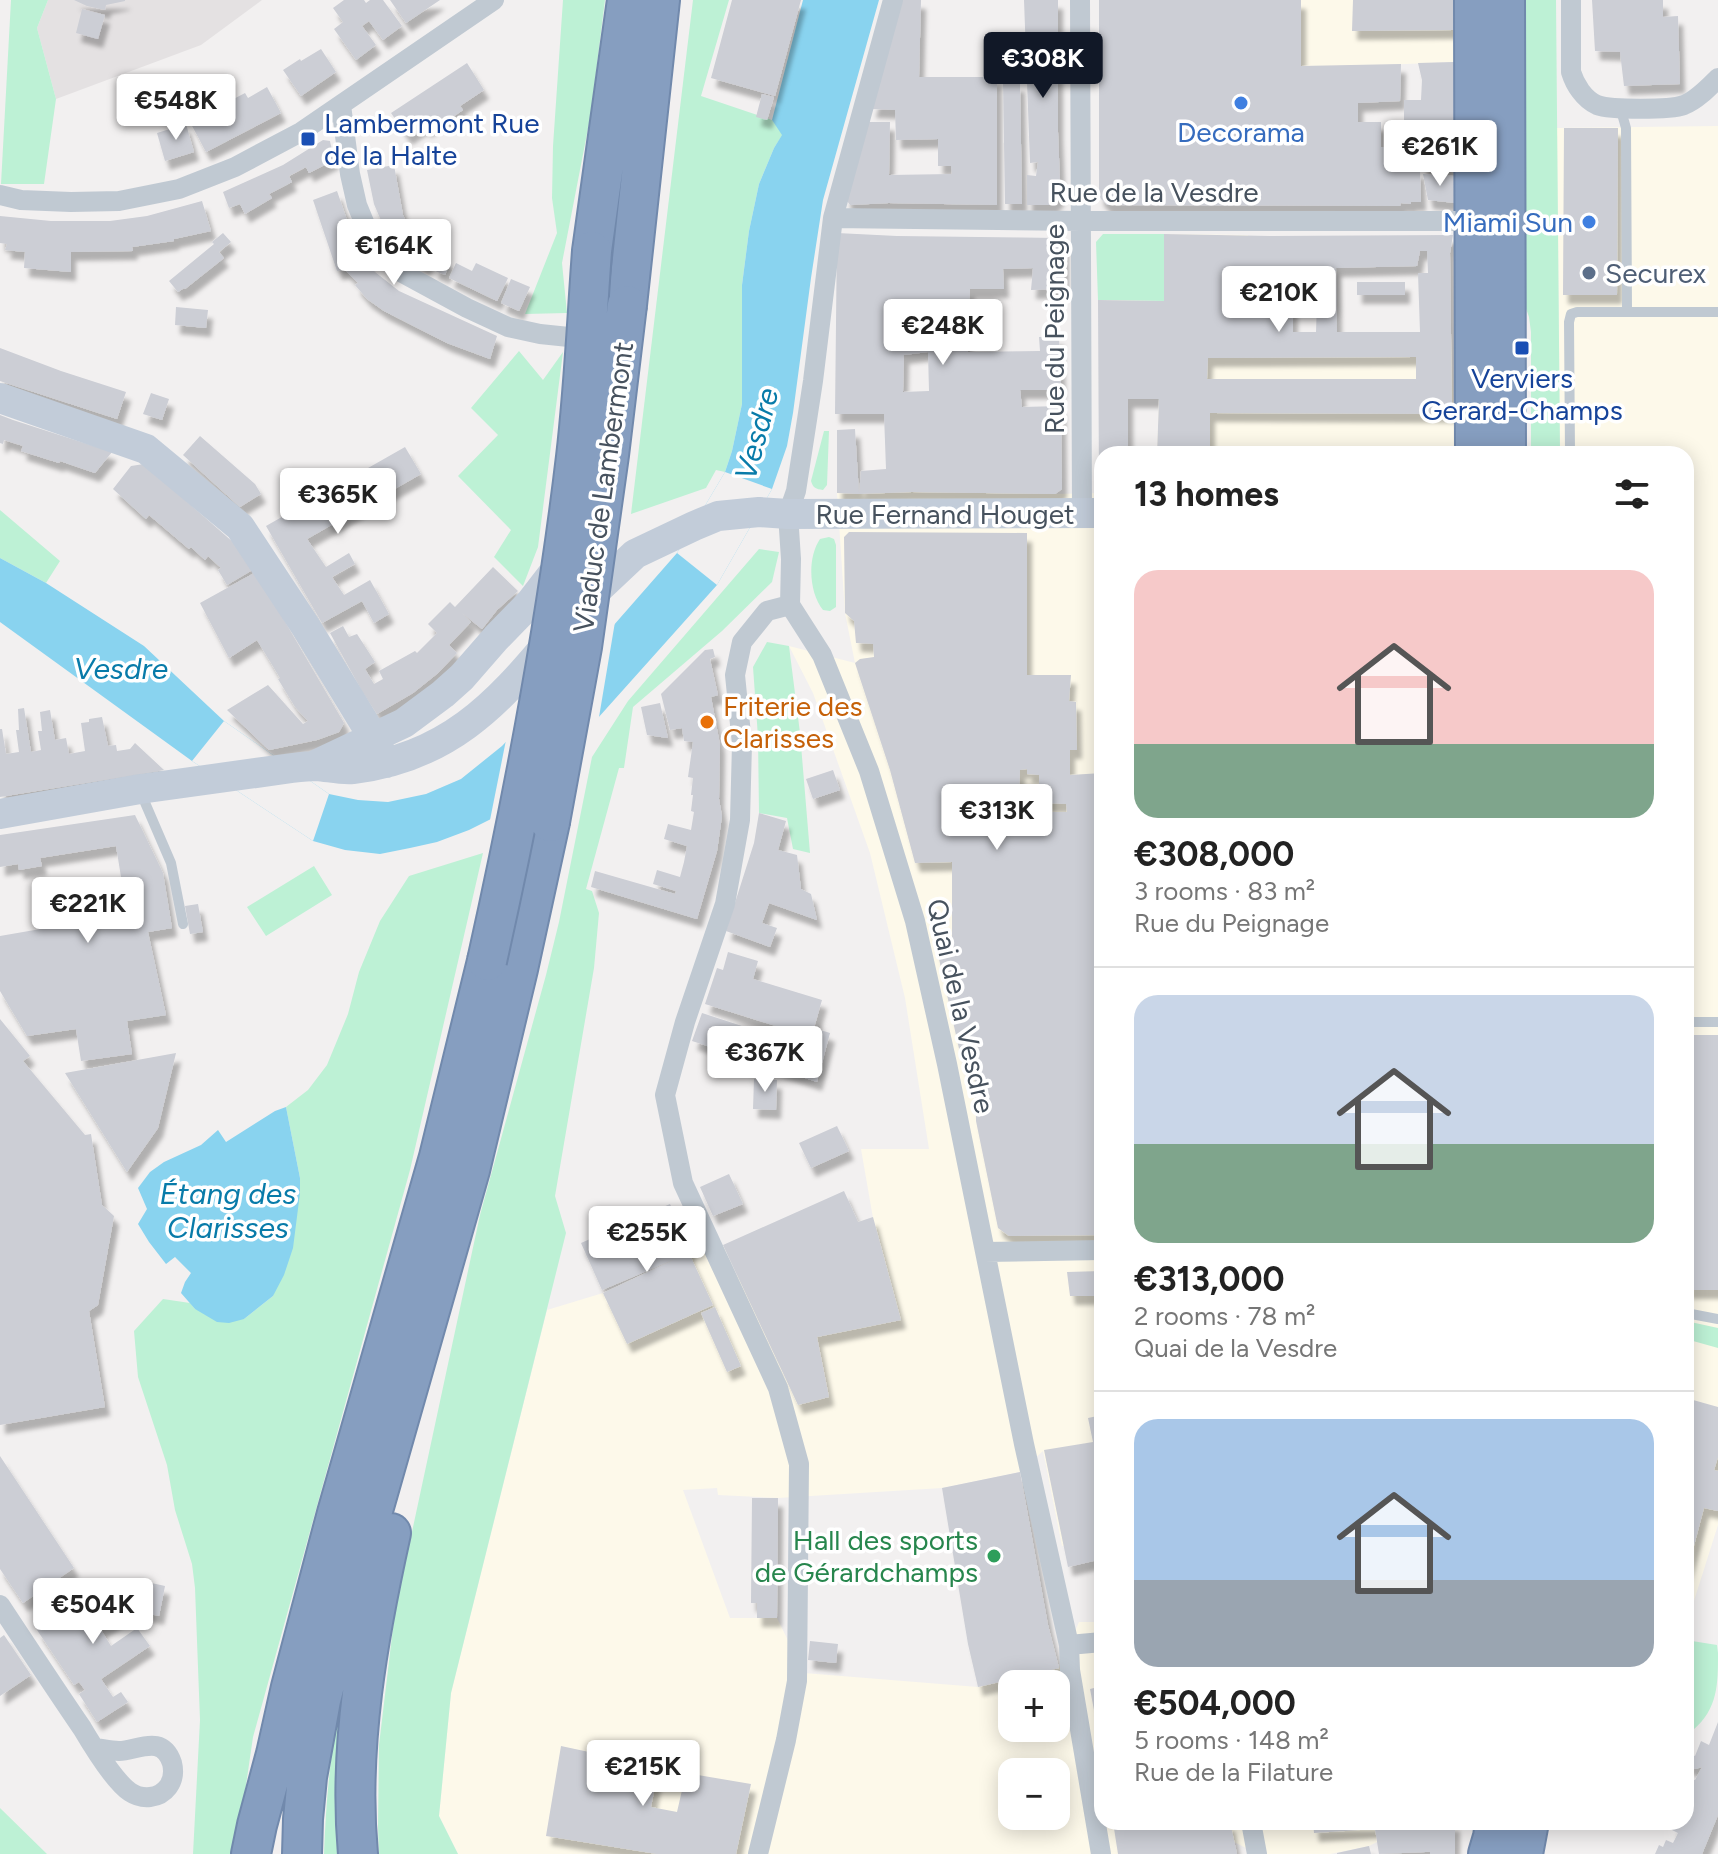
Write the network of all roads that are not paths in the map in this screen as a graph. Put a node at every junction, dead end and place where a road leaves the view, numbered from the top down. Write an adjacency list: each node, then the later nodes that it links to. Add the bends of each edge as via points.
1 (494, 0): 10 (street)
2 (627, 0): 31 (highway, Viaduc de Lambermont, bridge, via 592,251 576,457 515,838)
3 (660, 0): 31 (highway, Viaduc de Lambermont, bridge, via 584,632 550,822)
4 (893, 0): 13 (street)
5 (1080, 0): 14 (street, Rue du Peignage)
6 (1474, 0): 15 (highway)
7 (1505, 0): 21 (highway)
8 (1571, 0): 11 (street, via 1575,83 1596,105)
9 (1718, 78): 11 (street, via 1687,104)
10 (341, 105): 12 (street, via 235,167 179,189 119,201); 18 (street, via 357,205 371,239 397,270 508,327)
11 (1620, 107): 16 (lane, via 1626,128)
12 (0, 195)
13 (833, 218): 14 (street, Rue de la Vesdre); 23 (street, via 796,491)
14 (1081, 221): 15 (street, Rue de la Vesdre); 24 (street, Rue du Peignage)
15 (1475, 221): 20 (highway)
16 (1627, 312): 17 (lane); 22 (lane, via 1571,314)
17 (1718, 312)
18 (569, 337)
19 (0, 398): 27 (street, via 146,449 240,527)
20 (1475, 446)
21 (1506, 446)
22 (1570, 446)
23 (773, 513): 24 (street, Rue Fernand Houget); 25 (street, Rue Fernand Houget); 26 (street, via 791,559)
24 (1092, 514)
25 (704, 518): 27 (street, via 664,521 616,543 583,549 551,576 453,686 404,723); 27 (street, via 635,554 591,593 491,707 451,737 419,753)
26 (790, 605): 35 (street, Quai de la Vesdre, via 822,655 878,796 915,921); 53 (street, via 767,611 742,642 735,675 742,744 740,820 725,904 665,1095 683,1183 778,1388 799,1464 797,1681)
27 (379, 750): 28 (street, via 350,769 303,767)
28 (140, 789): 29 (street); 30 (lane, via 171,863)
29 (0, 814)
30 (183, 924)
31 (502, 965): 36 (highway, via 470,1170); 44 (highway, via 439,1157 337,1513)
32 (1694, 1022): 33 (lane)
33 (1718, 1022)
34 (1094, 1250): 35 (street)
35 (985, 1252): 41 (street, Quai de la Vesdre)
36 (436, 1290): 51 (highway, via 321,1700 307,1777); 52 (highway, via 368,1653 355,1779)
37 (1694, 1314): 38 (lane)
38 (1718, 1319)
39 (0, 1605): 43 (street)
40 (1094, 1643): 41 (street)
41 (1069, 1645): 42 (street, Quai de la Vesdre)
42 (1070, 1670): 45 (street, Quai de la Vesdre)
43 (95, 1748)
44 (276, 1754): 49 (highway); 50 (highway)
45 (1094, 1812)
46 (1097, 1830): 54 (street, Quai de la Vesdre)
47 (1252, 1830): 55 (street)
48 (1523, 1831): 56 (highway, via 1493,1837)
49 (251, 1854)
50 (272, 1854)
51 (302, 1854)
52 (358, 1854)
53 (758, 1854)
54 (1101, 1854)
55 (1257, 1854)
56 (1488, 1854)

